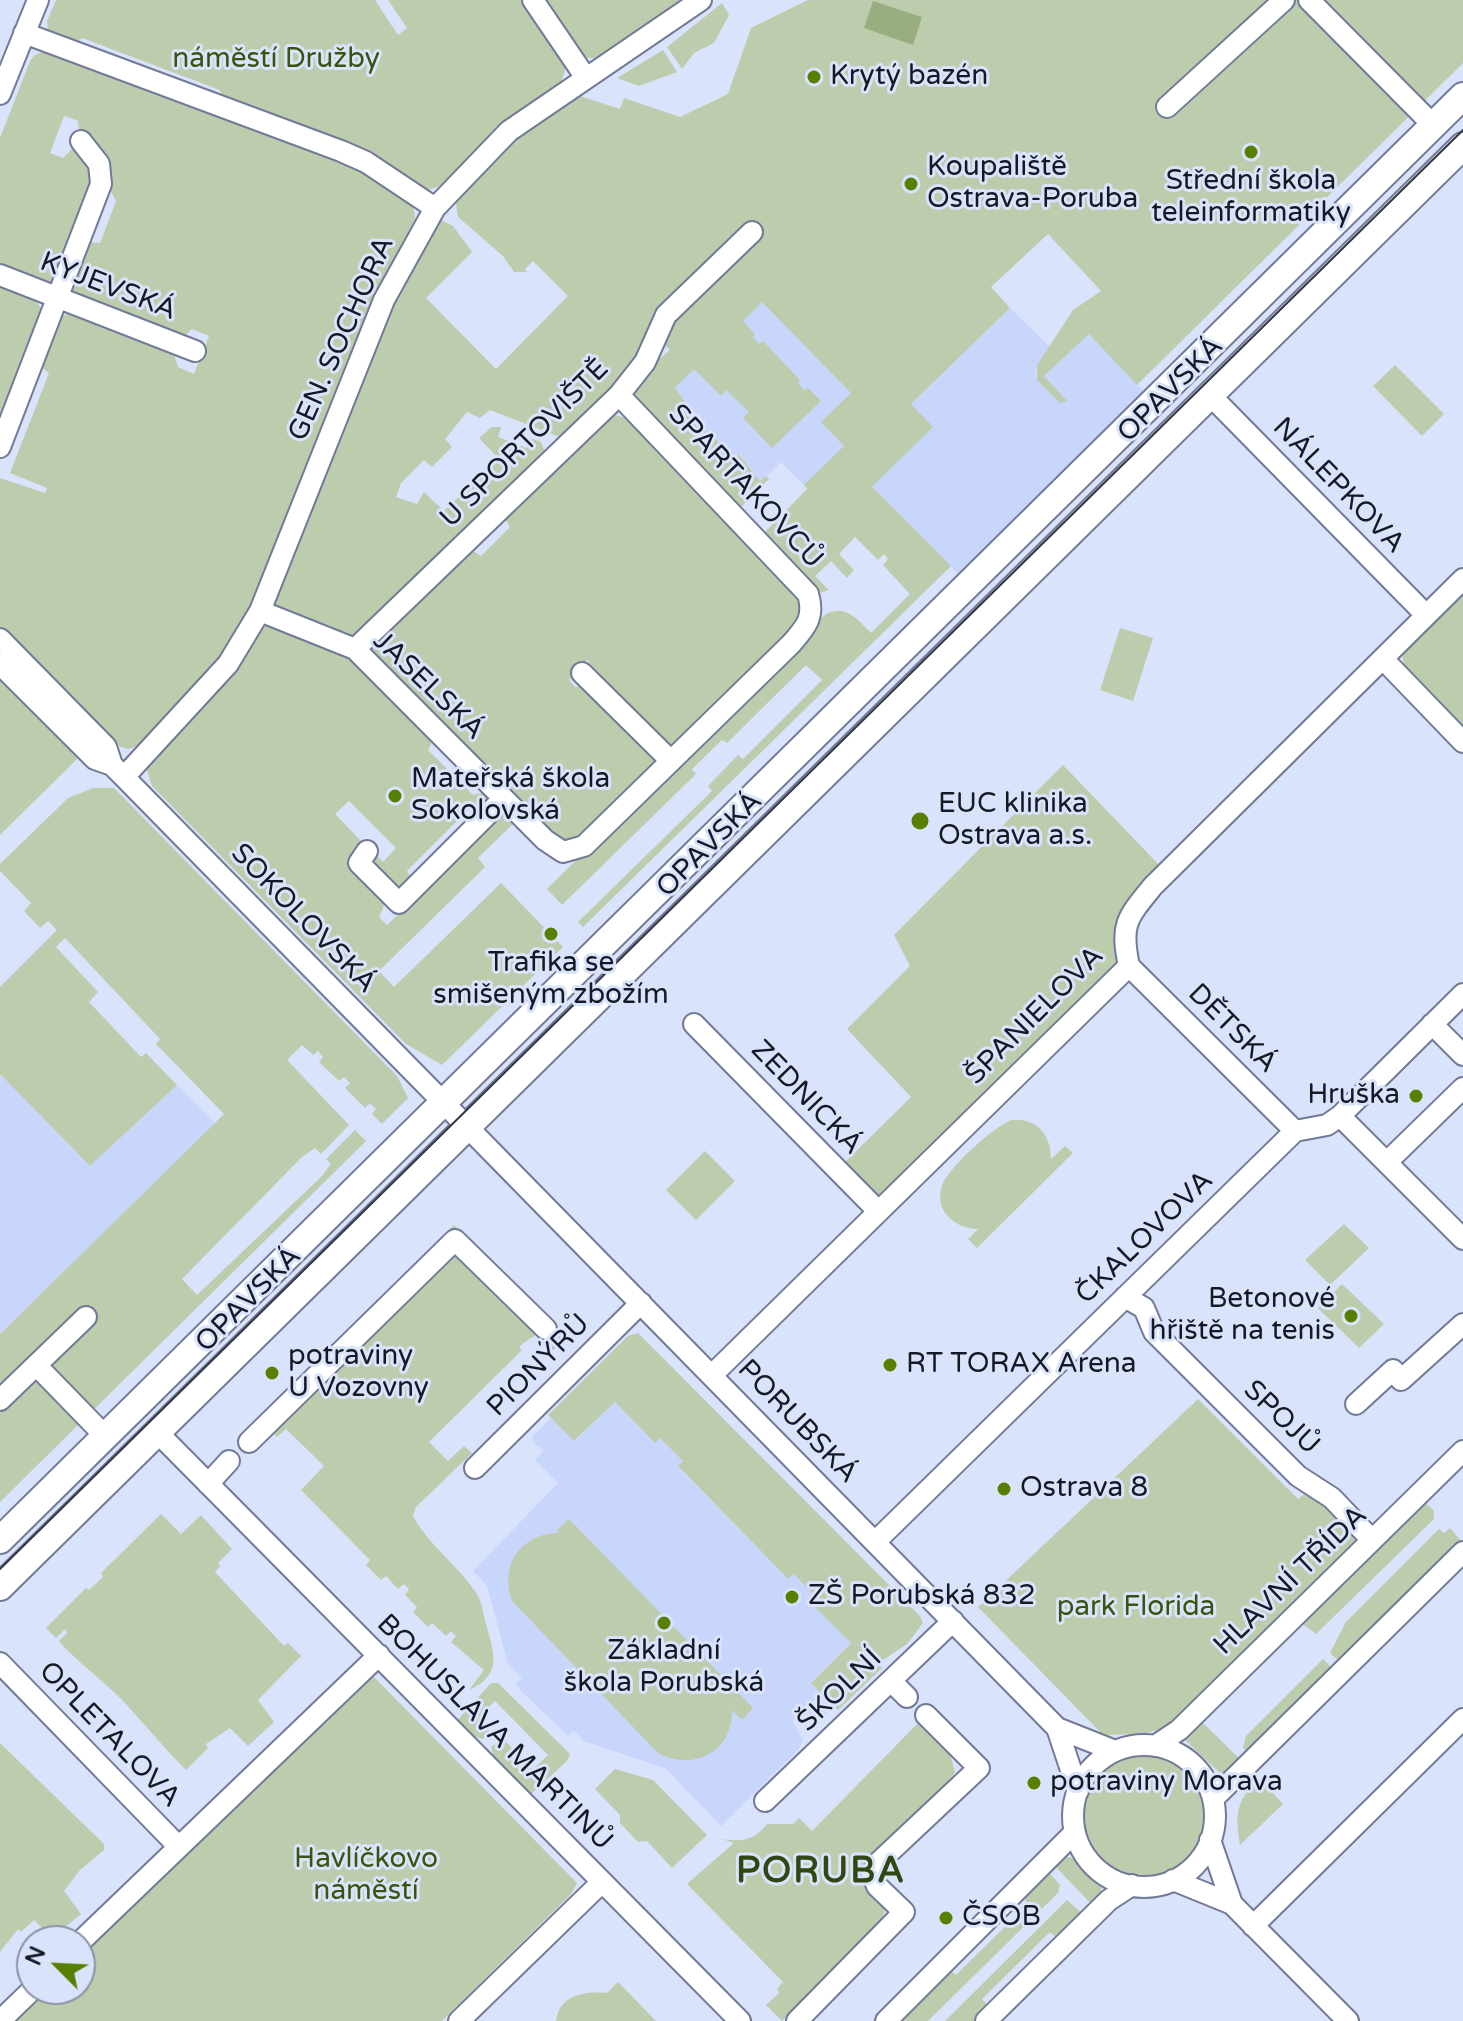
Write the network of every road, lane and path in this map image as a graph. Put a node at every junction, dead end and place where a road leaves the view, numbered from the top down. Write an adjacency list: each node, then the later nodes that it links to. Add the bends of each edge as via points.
1 (38, 0): 6 (street)
2 (533, 0): 7 (street)
3 (701, 0): 7 (street, GEN. SOCHORA)
4 (1284, 0): 10 (street)
5 (1309, 0): 11 (street)
6 (24, 33): 8 (street); 14 (street, via 341,151)
7 (586, 78): 14 (street, GEN. SOCHORA, via 509,131)
8 (0, 94)
9 (1463, 96): 11 (main road, OPAVSKÁ)
10 (1167, 107)
11 (1433, 125): 41 (main road, OPAVSKÁ)
12 (81, 141): 17 (street, via 99,164 101,184)
13 (1461, 152): 20 (main road, OPAVSKÁ)
14 (435, 208): 23 (street, GEN. SOCHORA, via 384,300)
15 (752, 232): 19 (street, U SPORTOVIŠTĚ, via 666,315 645,362)
16 (0, 275): 17 (street, KYJEVSKÁ)
17 (58, 297): 18 (street, KYJEVSKÁ); 21 (street)
18 (195, 351)
19 (619, 395): 26 (street, U SPORTOVIŠTĚ); 31 (street, SPARTAKOVCŮ, via 808,594 813,610 791,644)
20 (1210, 395): 24 (street, NÁLEPKOVA); 41 (main road, OPAVSKÁ)
21 (0, 447)
22 (1463, 579): 24 (street, ŠPANIELOVA)
23 (260, 611): 26 (street, JASELSKÁ); 32 (street, GEN. SOCHORA, via 228,664)
24 (1426, 615): 27 (street, ŠPANIELOVA)
25 (0, 639): 32 (street, SOKOLOVSKÁ, via 106,747)
26 (355, 649): 33 (street, JASELSKÁ)
27 (1383, 659): 30 (street); 35 (street, ŠPANIELOVA, via 1136,907 1123,932)
28 (0, 664): 32 (street, SOKOLOVSKÁ)
29 (582, 673): 31 (street)
30 (1463, 742)
31 (671, 761): 33 (street, JASELSKÁ, via 584,846 563,852)
32 (110, 767): 41 (street, SOKOLOVSKÁ)
33 (503, 799): 34 (street, via 399,903 359,863)
34 (367, 851)
35 (1129, 966): 43 (street, DĚTSKÁ); 45 (street, ŠPANIELOVA)
36 (1463, 994): 38 (street, ČKALOVOVA)
37 (694, 1024): 45 (street, ZEDNICKÁ)
38 (1432, 1024): 39 (street); 42 (street, ČKALOVOVA)
39 (1463, 1055)
40 (1463, 1088): 44 (street)
41 (456, 1112): 48 (street, PORUBSKÁ); 58 (main road, OPAVSKÁ); 59 (main road, OPAVSKÁ)
42 (1340, 1116): 43 (street, ČKALOVOVA, via 1327,1125); 44 (street)
43 (1295, 1131): 47 (street, ČKALOVOVA)
44 (1387, 1162): 46 (street)
45 (878, 1211): 55 (street, ŠPANIELOVA)
46 (1463, 1239)
47 (1125, 1297): 66 (street, SPOJŮ, via 1139,1304 1154,1332 1298,1476 1332,1498); 67 (street, ČKALOVOVA)
48 (641, 1303): 53 (street, PIONÝRŮ); 55 (street, PORUBSKÁ)
49 (86, 1317): 54 (street)
50 (1463, 1324): 57 (street, via 1401,1380 1393,1370)
51 (546, 1329): 60 (street, via 455,1240)
52 (566, 1349): 53 (street)
53 (581, 1364): 63 (street, PIONÝRŮ)
54 (36, 1365): 56 (street); 59 (street)
55 (712, 1375): 67 (street, PORUBSKÁ)
56 (0, 1400)
57 (1356, 1404)
58 (158, 1433): 64 (street, BOHUSLAVA MARTINŮ); 69 (main road, OPAVSKÁ)
59 (106, 1437): 65 (main road, OPAVSKÁ)
60 (249, 1442)
61 (1463, 1451): 66 (street, HLAVNÍ TŘÍDA)
62 (229, 1461): 64 (street)
63 (475, 1468)
64 (208, 1484): 71 (street, BOHUSLAVA MARTINŮ)
65 (0, 1540)
66 (1372, 1540): 78 (street, HLAVNÍ TŘÍDA, via 1179,1730)
67 (875, 1542): 70 (street, PORUBSKÁ)
68 (1463, 1552): 81 (street)
69 (0, 1587)
70 (953, 1621): 73 (street, ŠKOLNÍ); 77 (street, PORUBSKÁ)
71 (379, 1655): 85 (street); 87 (street, BOHUSLAVA MARTINŮ)
72 (0, 1663): 85 (street, OPLETALOVA)
73 (891, 1681): 74 (street); 82 (street, ŠKOLNÍ)
74 (907, 1697)
75 (926, 1715): 96 (street, via 979,1768 879,1862 872,1874 877,1886 904,1912)
76 (1463, 1719): 90 (street)
77 (1057, 1728): 79 (street, PORUBSKÁ); 80 (street)
78 (1155, 1746): 79 (street); 81 (street, via 1192,1764)
79 (1115, 1751): 80 (street, via 1092,1767)
80 (1078, 1791): 83 (street)
81 (1213, 1799): 84 (street)
82 (765, 1801)
83 (1075, 1832): 88 (street, via 1096,1867); 97 (street)
84 (1210, 1840): 86 (street, via 1196,1864); 89 (street)
85 (179, 1847): 91 (street)
86 (1173, 1880): 88 (street); 89 (street)
87 (602, 1882): 94 (street); 95 (street, BOHUSLAVA MARTINŮ)
88 (1132, 1885): 98 (street, via 1109,1900)
89 (1232, 1904): 90 (street)
90 (1253, 1926): 99 (street)
91 (96, 1927)
92 (16, 2005): 93 (street)
93 (0, 2021)
94 (459, 2021)
95 (740, 2021)
96 (797, 2021)
97 (886, 2021)
98 (986, 2021)
99 (1348, 2021)

